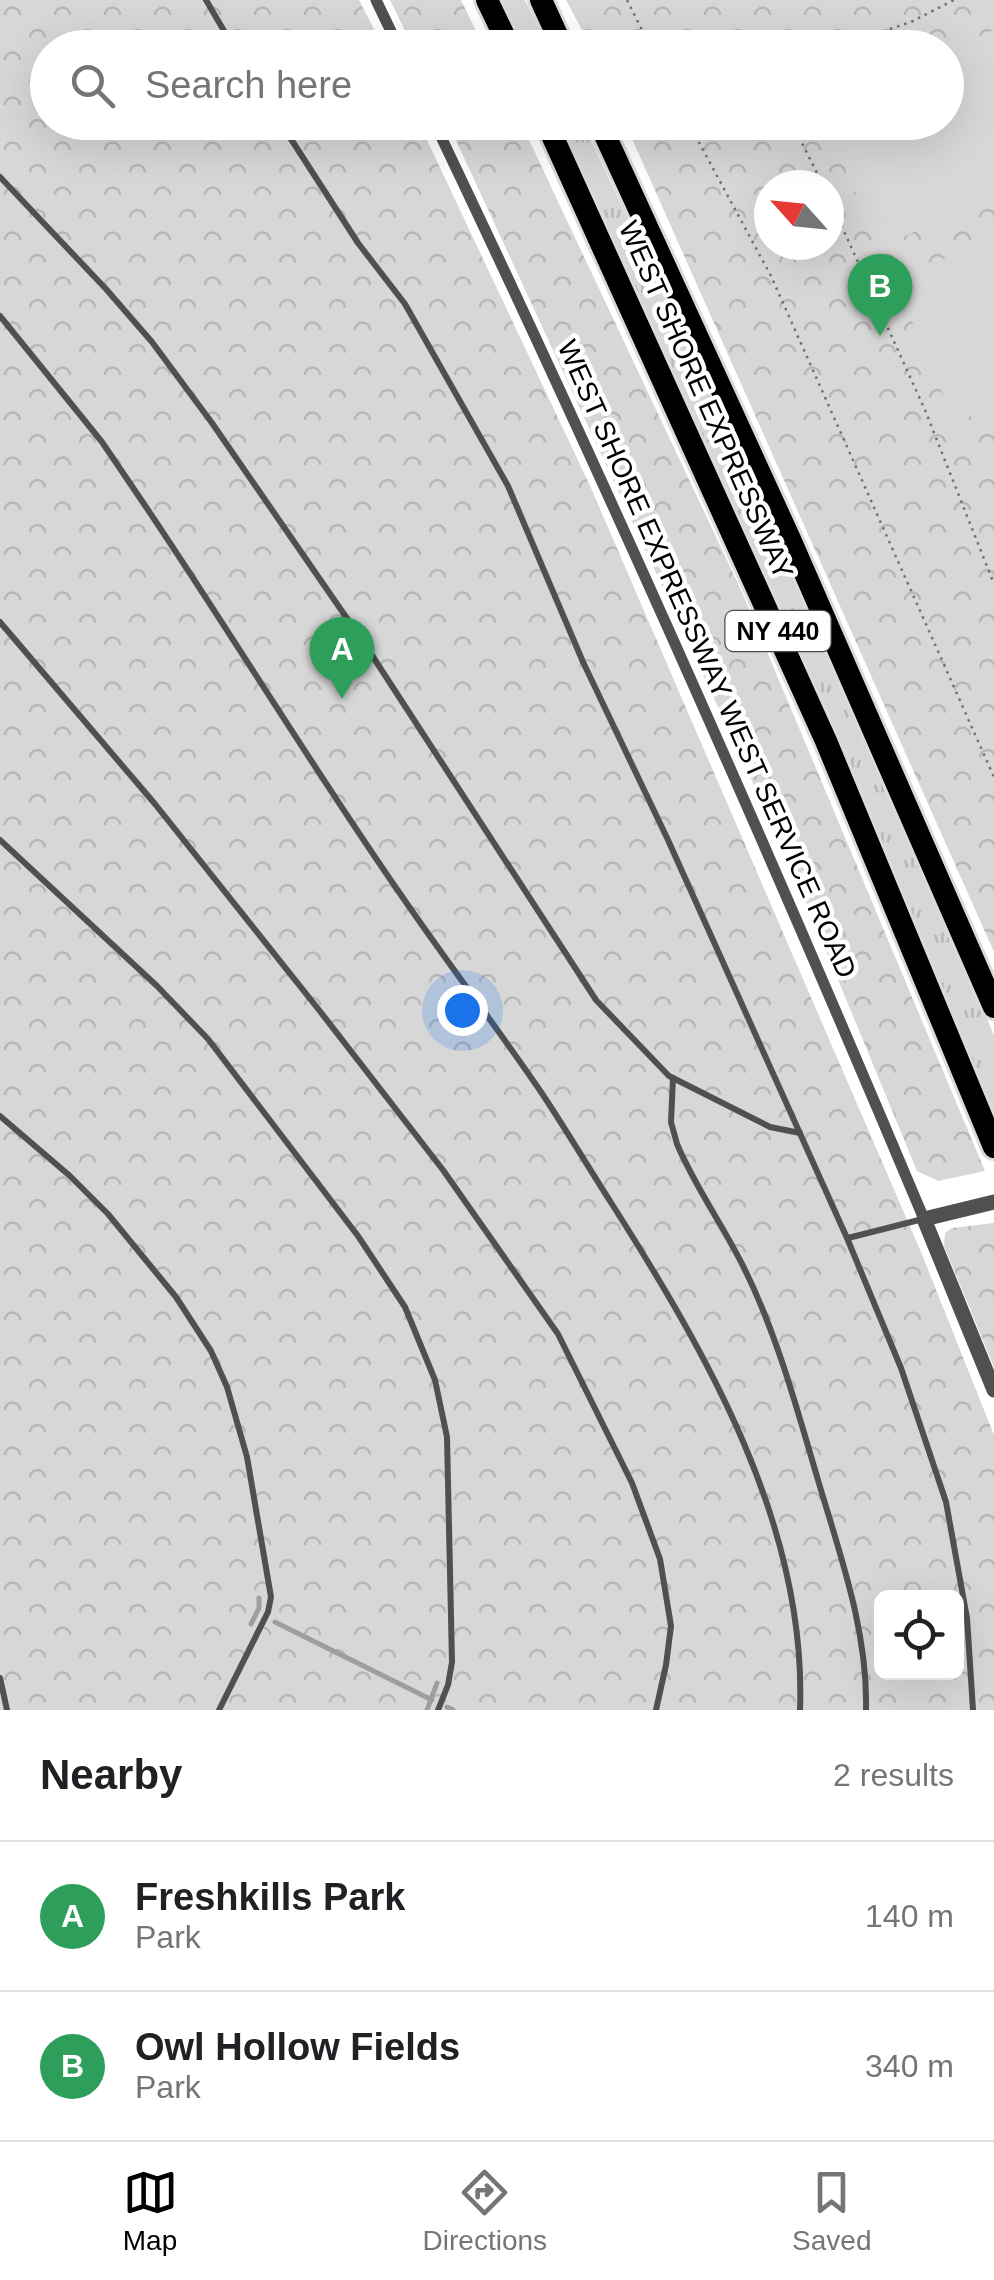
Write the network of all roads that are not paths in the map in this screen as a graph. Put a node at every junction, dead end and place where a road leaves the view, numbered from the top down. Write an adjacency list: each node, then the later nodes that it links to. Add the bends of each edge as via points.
1 (206, 0): 5 (lane)
2 (376, 0): 6 (street)
3 (487, 0): 7 (highway)
4 (541, 0): 8 (highway)
5 (224, 30)
6 (390, 30)
7 (501, 30)
8 (555, 30)
9 (292, 140): 20 (lane, via 405,304 508,486)
10 (442, 140): 23 (street, WEST SHORE EXPRESSWAY WEST SERVICE ROAD, via 742,792)
11 (554, 140): 21 (highway, WEST SHORE EXPRESSWAY / NY 440, via 826,741)
12 (607, 140): 17 (highway, WEST SHORE EXPRESSWAY / NY 440)
13 (0, 177): 18 (lane, via 162,356 364,643 596,1000)
14 (0, 316): 32 (lane, via 102,442 400,894 544,1096 669,1296 736,1425 766,1504 789,1591)
15 (0, 622): 31 (lane, via 319,1010 558,1334 632,1483 660,1559 671,1626)
16 (0, 840): 30 (lane, via 200,1030 406,1307 435,1380 448,1437 452,1662)
17 (994, 1004)
18 (673, 1078): 20 (lane, via 770,1127); 33 (lane, via 677,1144 745,1270 788,1379 852,1597)
19 (0, 1116): 29 (lane, via 86,1191 135,1246 197,1327 227,1387 271,1597)
20 (800, 1132): 24 (lane)
21 (994, 1147)
22 (994, 1202): 23 (street)
23 (924, 1219): 24 (lane); 25 (street)
24 (847, 1238): 34 (lane, via 946,1502 968,1618)
25 (994, 1390)
26 (0, 1678): 27 (lane)
27 (1, 1689): 28 (lane)
28 (8, 1710)
29 (219, 1710)
30 (438, 1710)
31 (656, 1710)
32 (800, 1710)
33 (866, 1710)
34 (973, 1710)

